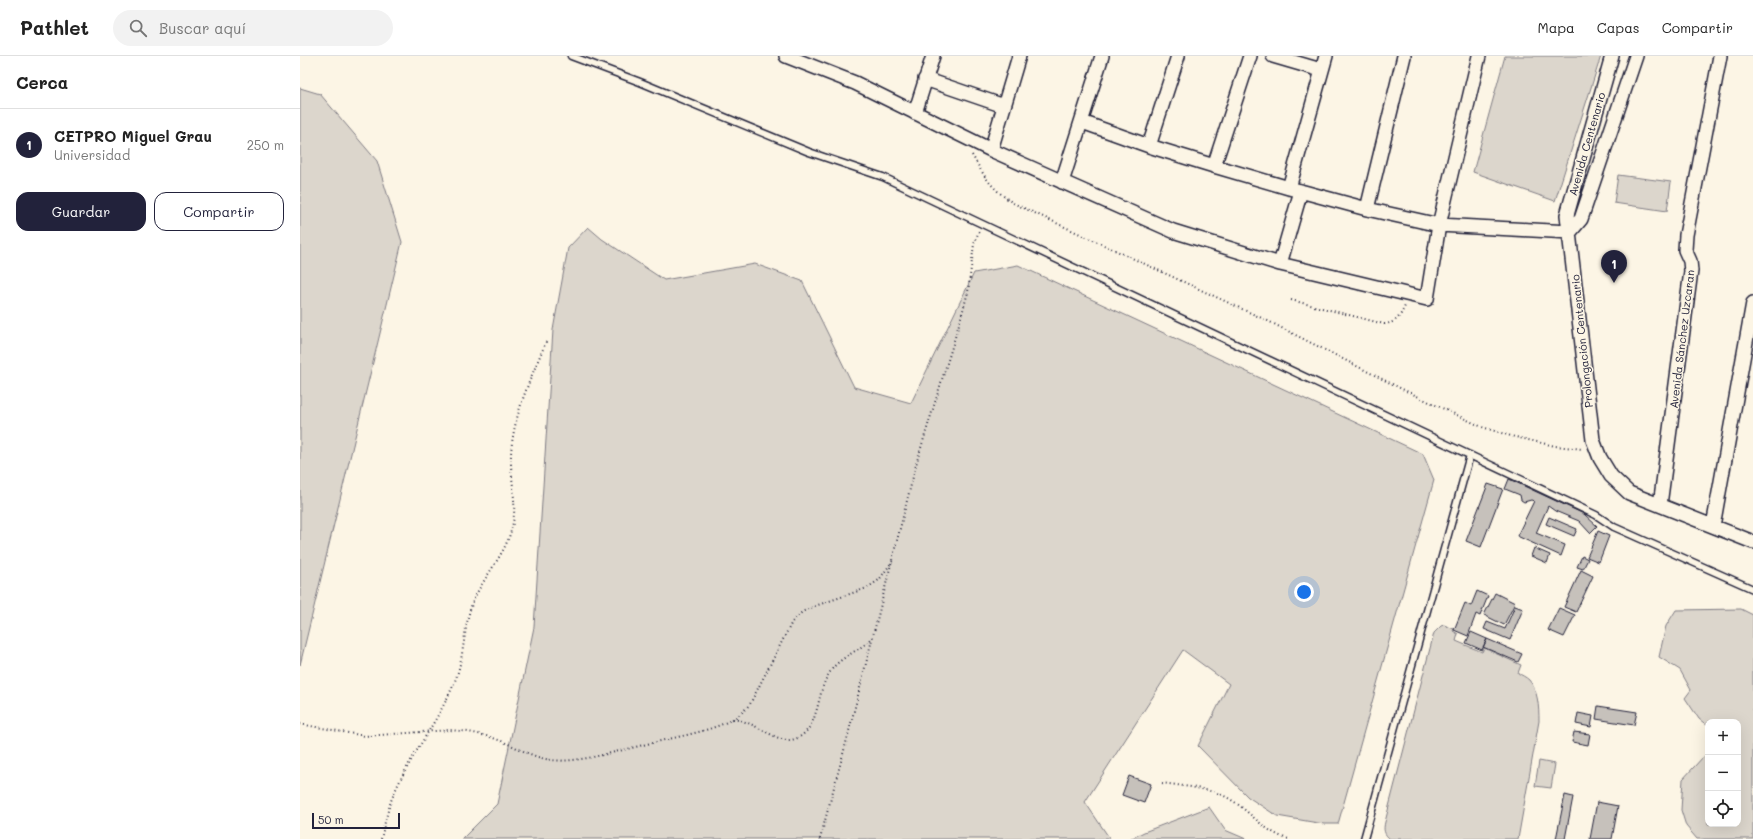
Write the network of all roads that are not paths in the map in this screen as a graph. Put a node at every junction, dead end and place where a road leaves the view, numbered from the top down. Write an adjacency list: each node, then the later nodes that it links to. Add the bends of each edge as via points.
1 (571, 56): 30 (lane, via 809,152 884,177)
2 (786, 56): 18 (street)
3 (933, 56): 16 (street)
4 (1019, 56): 17 (street)
5 (1102, 56): 19 (street)
6 (1178, 56): 20 (street)
7 (1250, 56): 22 (street)
8 (1273, 56): 15 (street)
9 (1326, 56): 15 (street)
10 (1404, 56): 25 (street)
11 (1480, 56): 26 (street)
12 (1612, 56): 27 (street, Avenida Centenario, via 1567,215)
13 (1636, 56): 27 (street, via 1581,219)
14 (1720, 56): 31 (street, Avenida Sánchez Uzcaran, via 1686,235 1685,250 1691,271)
15 (1321, 70): 24 (street)
16 (925, 79): 17 (street); 18 (street)
17 (1004, 106): 21 (street)
18 (915, 112): 21 (street)
19 (1082, 122): 20 (street); 23 (street)
20 (1149, 146): 22 (street)
21 (991, 150): 23 (street)
22 (1214, 166): 24 (street)
23 (1062, 182): 28 (street, via 1173,231)
24 (1295, 190): 25 (street); 28 (street)
25 (1368, 209): 26 (street)
26 (1439, 225): 27 (street); 28 (street, via 1427,298)
27 (1570, 232): 31 (street, Prolongación Centenario, via 1593,440 1611,476 1629,493)
28 (1280, 264)
29 (1753, 303): 32 (street)
30 (1470, 455): 34 (lane, via 1596,515 1614,527); 35 (lane)
31 (1660, 505): 32 (street, Prolongación Centenario)
32 (1712, 526): 33 (street, Prolongación Centenario)
33 (1753, 542)
34 (1753, 589)
35 (1364, 839)

